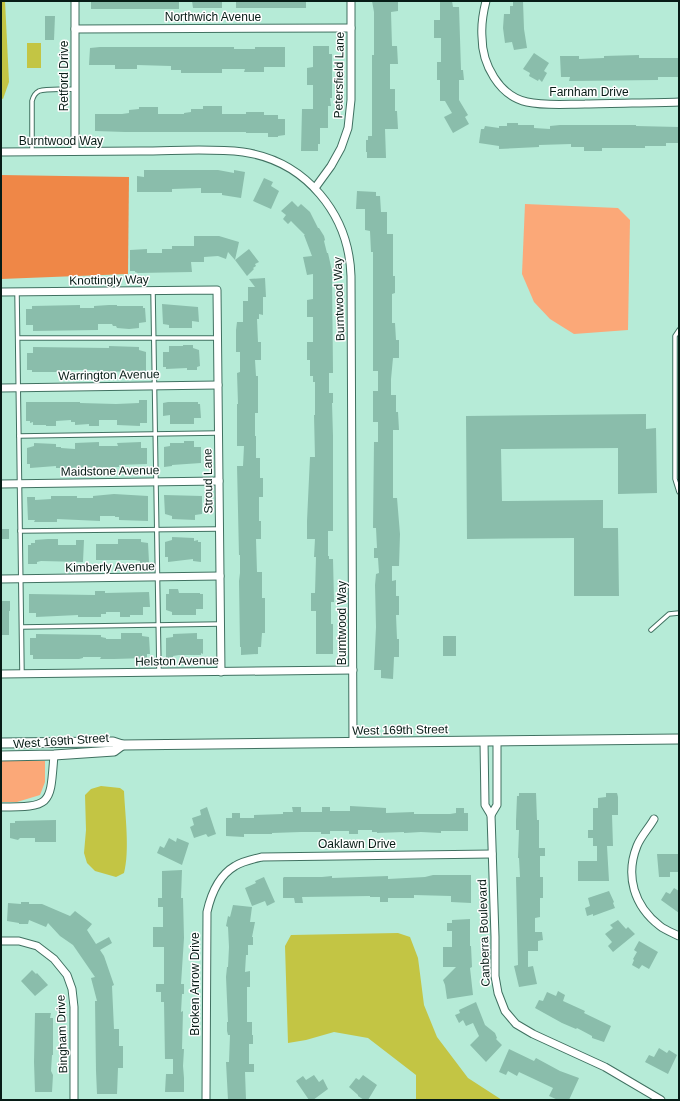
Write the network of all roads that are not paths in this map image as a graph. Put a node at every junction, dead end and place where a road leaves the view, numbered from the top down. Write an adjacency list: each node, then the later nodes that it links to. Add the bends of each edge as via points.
1 (75, 1): 5 (street, Retford Drive)
2 (351, 1): 4 (street, Petersfield Lane)
3 (486, 1): 7 (street, Farnham Drive, via 482,38 485,59 489,70 512,95 527,102 558,104)
4 (351, 28): 5 (street, Northwich Avenue); 11 (street, Petersfield Lane, via 351,100 348,128 341,148)
5 (75, 29): 6 (street, Retford Drive)
6 (75, 89): 9 (lane, via 38,91 34,96); 10 (street, Retford Drive)
7 (679, 102)
8 (1, 152): 9 (street, Burntwood Way)
9 (32, 152): 10 (street, Burntwood Way)
10 (75, 152): 11 (street, Burntwood Way, via 244,153 286,167)
11 (315, 188): 45 (street, Burntwood Way, via 338,220 351,262)
12 (153, 290): 13 (street, Knottingly Way); 15 (street, Knottingly Way); 18 (lane)
13 (217, 290): 19 (street, Stroud Lane)
14 (1, 292): 15 (street, Knottingly Way)
15 (17, 292): 17 (lane)
16 (679, 330): 27 (lane, via 675,336)
17 (18, 338): 18 (lane); 23 (lane)
18 (154, 338): 19 (lane); 21 (lane)
19 (217, 338): 20 (street, Stroud Lane)
20 (218, 385): 21 (street, Warrington Avenue); 24 (street, Stroud Lane)
21 (155, 386): 23 (street, Warrington Avenue); 25 (lane)
22 (1, 388): 23 (street, Warrington Avenue)
23 (18, 388): 26 (lane)
24 (218, 433): 25 (lane); 28 (street, Stroud Lane)
25 (155, 434): 26 (lane); 29 (lane)
26 (19, 436): 31 (lane)
27 (677, 467): 32 (lane, via 675,479)
28 (219, 481): 29 (street, Maidstone Avenue); 33 (street, Stroud Lane)
29 (156, 482): 31 (street, Maidstone Avenue); 35 (lane)
30 (1, 484): 31 (street, Maidstone Avenue)
31 (20, 484): 34 (lane)
32 (679, 492)
33 (219, 528): 35 (lane); 36 (street, Stroud Lane)
34 (20, 530): 35 (lane); 39 (lane)
35 (157, 530): 37 (lane)
36 (220, 576): 37 (street, Kimberly Avenue); 41 (street, Stroud Lane)
37 (158, 577): 39 (street, Kimberly Avenue); 42 (lane)
38 (1, 579): 39 (street, Kimberly Avenue)
39 (21, 579): 43 (lane)
40 (679, 613): 44 (lane, via 669,614)
41 (220, 624): 42 (lane); 47 (street, Stroud Lane)
42 (158, 625): 43 (lane); 46 (lane)
43 (22, 627): 49 (lane)
44 (651, 630)
45 (353, 670): 47 (street, Helston Avenue); 53 (street, Burntwood Way)
46 (159, 672): 47 (street, Helston Avenue); 49 (street, Helston Avenue)
47 (221, 672)
48 (1, 674): 49 (street, Helston Avenue)
49 (22, 674)
50 (679, 739): 52 (street, West 169th Street)
51 (484, 741): 52 (street, West 169th Street); 53 (street, West 169th Street); 59 (street, Canberra Boulevard, via 485,805)
52 (497, 741): 59 (street, Canberra Boulevard, via 497,805)
53 (353, 742): 55 (street, West 169th Street)
54 (1, 743): 55 (street, West 169th Street, via 113,742)
55 (122, 746): 56 (street, West 169th Street, via 114,751)
56 (54, 755): 57 (street, West 169th Street); 58 (street, via 51,791 46,799 36,805)
57 (1, 756)
58 (1, 807)
59 (491, 815): 61 (street, Canberra Boulevard)
60 (654, 819): 63 (street, via 637,845 632,863 634,892 650,918)
61 (492, 854): 62 (street, Oaklawn Drive, via 262,857 235,866); 67 (street, Canberra Boulevard, via 495,976 505,1011 516,1024 533,1034 605,1067)
62 (226, 873): 66 (street, Broken Arrow Drive, via 210,895 207,912)
63 (679, 936)
64 (1, 941): 65 (street, Bingham Drive, via 19,941 37,946 54,959 67,975 74,1006)
65 (74, 1100)
66 (206, 1100)
67 (661, 1100)

